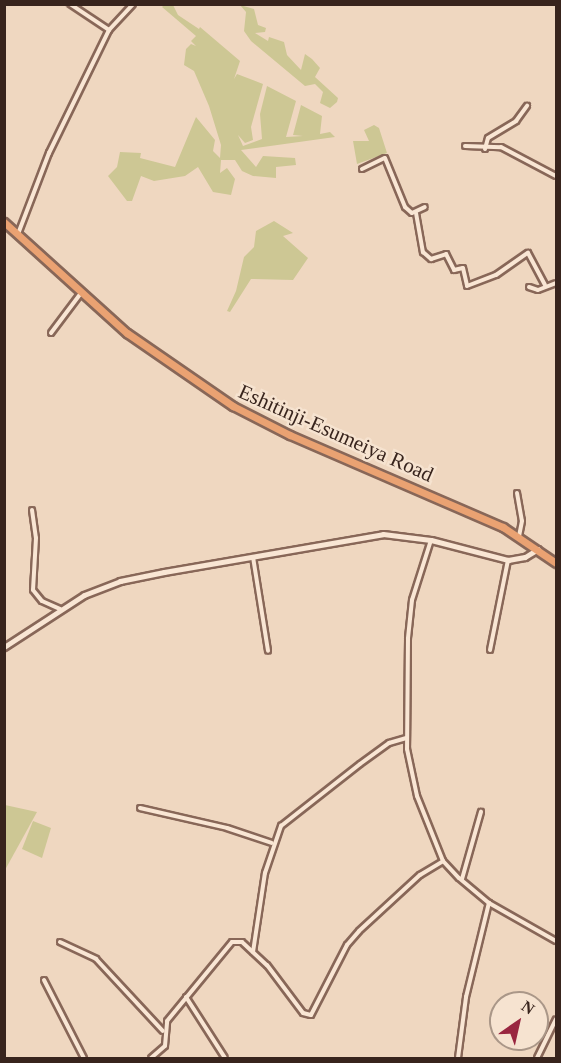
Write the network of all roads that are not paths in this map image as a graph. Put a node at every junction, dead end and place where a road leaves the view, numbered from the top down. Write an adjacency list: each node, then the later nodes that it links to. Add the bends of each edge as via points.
1 (70, 4): 3 (street)
2 (133, 4): 3 (street)
3 (109, 30): 12 (street, via 49,153)
4 (527, 106): 6 (street, via 516,121 488,138)
5 (465, 146): 6 (street)
6 (485, 149): 8 (street, via 511,151)
7 (362, 169): 10 (street, via 385,158 402,202)
8 (556, 176)
9 (426, 207): 10 (street)
10 (416, 213): 14 (street, via 423,252 430,259 446,254 454,270 463,268 467,286 496,275 528,254)
11 (4, 222): 12 (highway, Eshitinji-Esumeiya Road)
12 (18, 234): 16 (highway, Eshitinji-Esumeiya Road)
13 (556, 282): 14 (street)
14 (545, 285): 15 (street, via 538,290)
15 (529, 287)
16 (81, 293): 17 (street); 20 (highway, Eshitinji-Esumeiya Road, via 127,333 233,406)
17 (51, 333)
18 (517, 492): 20 (street, via 522,521)
19 (32, 510): 26 (street, via 36,538 33,590 42,601)
20 (519, 536): 22 (highway, Eshitinji-Esumeiya Road)
21 (431, 540): 23 (street, via 383,534); 24 (street); 30 (street, via 412,600)
22 (538, 549): 24 (street, via 525,557); 25 (highway, Eshitinji-Esumeiya Road)
23 (253, 557): 26 (street, via 120,581); 29 (street)
24 (508, 560): 28 (street)
25 (556, 563)
26 (60, 609): 27 (street)
27 (4, 647)
28 (490, 650)
29 (268, 651)
30 (406, 738): 33 (street, via 389,743 294,813); 34 (street, via 417,796)
31 (140, 808): 33 (street)
32 (481, 812): 35 (street)
33 (272, 843): 39 (street)
34 (443, 861): 35 (street); 39 (street, via 420,875 359,931 310,1015 303,1013)
35 (462, 879): 36 (street)
36 (489, 903): 37 (street); 47 (street, via 466,997)
37 (556, 941)
38 (60, 942): 43 (street, via 96,959)
39 (253, 953): 41 (street, via 242,942 232,942)
40 (44, 980): 44 (street)
41 (186, 997): 43 (street); 46 (street)
42 (556, 1019): 48 (street)
43 (163, 1031): 45 (street, via 165,1046)
44 (84, 1059)
45 (151, 1059)
46 (225, 1059)
47 (458, 1059)
48 (537, 1059)

